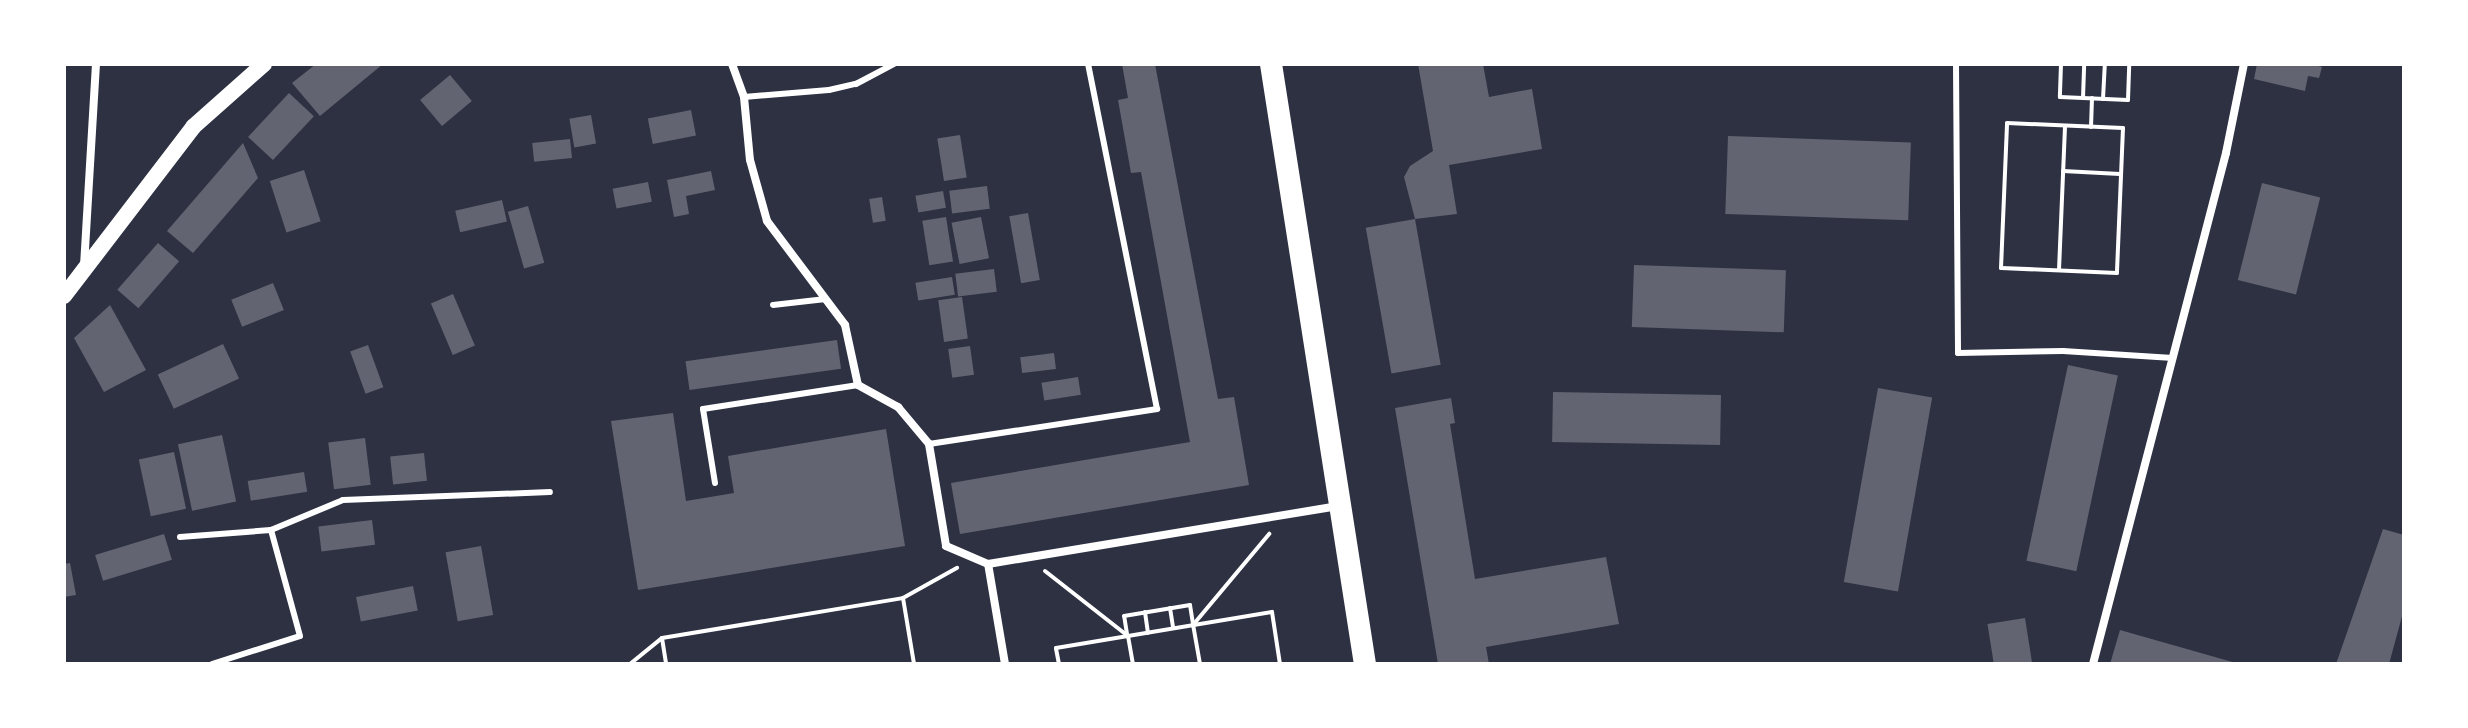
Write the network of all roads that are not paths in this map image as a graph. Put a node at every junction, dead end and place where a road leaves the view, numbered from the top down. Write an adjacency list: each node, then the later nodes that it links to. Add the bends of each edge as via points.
1 (96, 64): 10 (street)
2 (264, 64): 10 (main road, via 193,127)
3 (732, 64): 9 (street)
4 (894, 64): 9 (lane, via 856,84 829,90)
5 (1088, 64): 16 (lane, via 1157,409)
6 (1271, 64): 19 (highway)
7 (1956, 64): 14 (lane, via 1958,353 2063,351)
8 (2244, 64): 14 (street)
9 (744, 97): 12 (street, via 750,160 767,221)
10 (84, 267): 11 (main road)
11 (64, 296)
12 (826, 299): 13 (lane); 15 (street, via 845,325)
13 (773, 305)
14 (2173, 358): 26 (street)
15 (858, 385): 16 (street, via 898,407); 17 (lane, via 703,409)
16 (929, 444): 22 (street, via 946,546)
17 (715, 483)
18 (550, 492): 20 (lane, via 343,500)
19 (1341, 505): 22 (street); 25 (highway)
20 (271, 530): 21 (lane); 23 (lane, via 300,636)
21 (180, 537)
22 (988, 564): 24 (street)
23 (212, 664)
24 (1005, 664)
25 (1365, 664)
26 (2093, 664)

